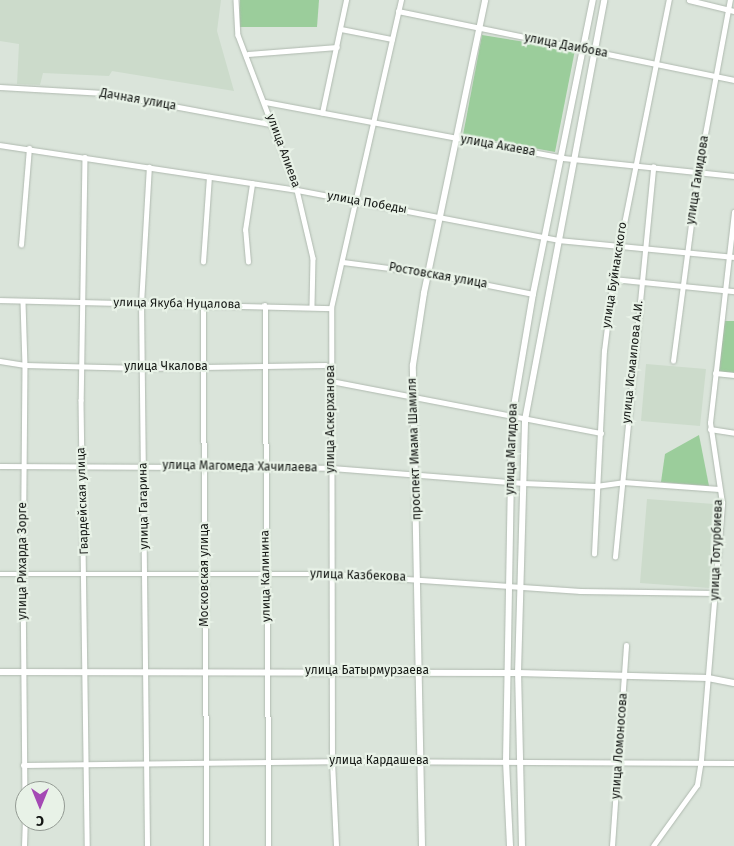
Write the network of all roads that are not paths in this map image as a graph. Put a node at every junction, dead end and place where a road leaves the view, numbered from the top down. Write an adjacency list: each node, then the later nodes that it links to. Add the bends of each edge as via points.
1 (236, 0): 19 (street, улица Алиева, via 236,24)
2 (346, 0): 14 (street)
3 (401, 0): 11 (street, улица Аскерханова)
4 (485, 0): 13 (main road, проспект Имама Шамиля)
5 (593, 0): 17 (main road, улица Магидова)
6 (604, 0): 18 (main road, улица Магидова)
7 (669, 0): 20 (street, улица Буйнакского)
8 (689, 0): 10 (street)
9 (730, 0): 10 (street, улица Гамидова)
10 (728, 10): 12 (street); 21 (street, улица Гамидова)
11 (398, 11): 13 (street, улица Даибова); 15 (street, улица Аскерханова)
12 (734, 12)
13 (480, 28): 17 (street, улица Даибова); 28 (main road, проспект Имама Шамиля)
14 (341, 29): 15 (street); 16 (street)
15 (392, 40): 26 (street, улица Аскерханова)
16 (337, 47): 19 (street); 25 (street)
17 (583, 49): 18 (street, улица Даибова); 32 (main road, улица Магидова)
18 (594, 51): 20 (street, улица Даибова); 33 (main road, улица Магидова)
19 (248, 54): 24 (street, улица Алиева)
20 (655, 64): 21 (street, улица Даибова); 34 (street, улица Буйнакского)
21 (715, 77): 22 (street, улица Даибова); 37 (street, улица Гамидова)
22 (734, 80)
23 (0, 87): 27 (street, Дачная улица, via 104,93)
24 (265, 102): 25 (street, улица Акаева); 27 (street, улица Алиева)
25 (322, 113): 26 (street, улица Акаева)
26 (374, 123): 28 (street, улица Акаева); 42 (street, улица Аскерханова)
27 (275, 125): 41 (street, улица Алиева)
28 (456, 139): 32 (street, улица Акаева); 44 (main road, проспект Имама Шамиля)
29 (0, 145): 30 (street, улица Победы)
30 (29, 148): 31 (street, улица Победы); 47 (street)
31 (85, 157): 35 (street, улица Победы); 64 (street, Гвардейская улица)
32 (563, 158): 33 (street, улица Акаева); 45 (main road, улица Магидова)
33 (575, 160): 34 (street, улица Акаева); 46 (main road, улица Магидова)
34 (634, 165): 36 (street, улица Акаева); 48 (street, улица Буйнакского)
35 (149, 167): 39 (street, улица Победы); 65 (street, улица Гагарина)
36 (653, 167): 37 (street, улица Акаева); 49 (street, улица Исмаилова А.И.)
37 (698, 172): 38 (street, улица Акаева); 50 (street, улица Гамидова)
38 (734, 176)
39 (209, 177): 40 (street, улица Победы); 52 (street)
40 (252, 184): 41 (street, улица Победы); 53 (street, via 245,230)
41 (298, 190): 42 (street, улица Победы); 68 (street, улица Алиева, via 313,258)
42 (357, 203): 44 (street, улица Победы); 54 (street, улица Аскерханова)
43 (734, 212): 51 (street, улица Тотурбиева)
44 (440, 215): 45 (street, улица Победы); 55 (main road, проспект Имама Шамиля)
45 (544, 238): 46 (street, улица Победы); 61 (main road, улица Магидова)
46 (558, 240): 48 (street, улица Победы); 83 (main road, улица Магидова)
47 (21, 245)
48 (620, 248): 49 (street, улица Победы); 56 (street, улица Буйнакского)
49 (644, 250): 50 (street, улица Победы); 57 (street, улица Исмаилова А.И.)
50 (687, 254): 51 (street, улица Победы); 58 (street, улица Гамидова)
51 (731, 256): 59 (street, улица Тотурбиева)
52 (203, 262)
53 (248, 262)
54 (343, 262): 55 (street, Ростовская улица); 69 (street, улица Аскерханова)
55 (428, 272): 61 (street, Ростовская улица); 81 (main road, проспект Имама Шамиля)
56 (613, 278): 57 (street); 86 (street, улица Буйнакского, via 604,351)
57 (641, 282): 58 (street); 96 (street, улица Исмаилова А.И.)
58 (682, 286): 59 (street); 71 (street, улица Гамидова)
59 (725, 290): 60 (street); 78 (street, улица Тотурбиева)
60 (734, 291)
61 (533, 294): 82 (main road, улица Магидова)
62 (0, 300): 63 (street, улица Якуба Нуцалова)
63 (22, 302): 64 (street, улица Якуба Нуцалова); 72 (street, улица Рихарда Зорге)
64 (83, 302): 65 (street, улица Якуба Нуцалова); 73 (street, Гвардейская улица)
65 (141, 304): 66 (street, улица Якуба Нуцалова); 76 (street, улица Гагарина)
66 (203, 304): 67 (street, улица Якуба Нуцалова); 75 (street, Московская улица)
67 (265, 305): 68 (street, улица Якуба Нуцалова); 74 (street, улица Калинина)
68 (312, 307): 69 (street, улица Якуба Нуцалова)
69 (331, 308): 77 (street, улица Аскерханова)
70 (0, 361): 72 (street, улица Чкалова)
71 (673, 361)
72 (25, 365): 73 (street, улица Чкалова); 88 (street, улица Рихарда Зорге)
73 (82, 366): 76 (street, улица Чкалова); 89 (street, Гвардейская улица)
74 (265, 366): 75 (street, улица Чкалова); 77 (street, улица Чкалова, via 325,365); 92 (street, улица Калинина)
75 (204, 367): 76 (street, улица Чкалова); 91 (street, Московская улица)
76 (142, 368): 90 (street, улица Гагарина)
77 (331, 368): 80 (street, улица Аскерханова)
78 (716, 374): 79 (street); 84 (street, улица Тотурбиева)
79 (734, 376)
80 (331, 381): 81 (street); 93 (street, улица Аскерханова)
81 (411, 398): 82 (street); 94 (main road, проспект Имама Шамиля)
82 (512, 418): 83 (street); 95 (main road, улица Магидова)
83 (525, 420): 86 (street); 97 (main road, улица Магидова)
84 (710, 429): 85 (street); 99 (street, улица Тотурбиева)
85 (734, 432)
86 (601, 433): 98 (street, улица Буйнакского)
87 (0, 466): 88 (street, улица Магомеда Хачилаева)
88 (24, 466): 89 (street, улица Магомеда Хачилаева); 105 (street, улица Рихарда Зорге)
89 (82, 466): 90 (street, улица Магомеда Хачилаева); 106 (street, Гвардейская улица)
90 (143, 466): 91 (street, улица Магомеда Хачилаева); 107 (street, улица Гагарина)
91 (204, 467): 92 (street, улица Магомеда Хачилаева); 102 (street, Московская улица)
92 (265, 467): 93 (street, улица Магомеда Хачилаева); 103 (street, улица Калинина)
93 (332, 468): 94 (street, улица Магомеда Хачилаева); 108 (street, улица Аскерханова)
94 (416, 472): 95 (street, улица Магомеда Хачилаева); 109 (main road, проспект Имама Шамиля)
95 (510, 482): 97 (street, улица Магомеда Хачилаева); 110 (main road, улица Магидова)
96 (623, 482): 98 (street, улица Магомеда Хачилаева); 99 (street, улица Магомеда Хачилаева); 101 (street, улица Исмаилова А.И.)
97 (523, 483): 98 (street, улица Магомеда Хачилаева); 111 (main road, улица Магидова)
98 (596, 486): 100 (street, улица Буйнакского)
99 (719, 489): 112 (street, улица Тотурбиева, via 722,503)
100 (594, 554)
101 (615, 557)
102 (205, 573): 103 (street, улица Казбекова); 107 (street, улица Казбекова); 118 (street, Московская улица)
103 (266, 573): 108 (street, улица Казбекова); 114 (street, улица Калинина)
104 (0, 574): 105 (street, улица Казбекова)
105 (23, 574): 106 (street, улица Казбекова); 115 (street, улица Рихарда Зорге)
106 (86, 574): 107 (street, улица Казбекова); 116 (street, Гвардейская улица)
107 (145, 574): 117 (street, улица Гагарина)
108 (333, 574): 109 (street, улица Казбекова); 119 (street, улица Аскерханова)
109 (419, 578): 110 (street, улица Казбекова); 121 (main road, проспект Имама Шамиля)
110 (508, 586): 111 (street, улица Казбекова); 122 (main road, улица Магидова)
111 (520, 587): 112 (street, улица Казбекова); 123 (main road, улица Магидова)
112 (716, 593): 125 (street, улица Тотурбиева)
113 (626, 646): 124 (street, улица Ломоносова)
114 (267, 670): 118 (main road, улица Батырмурзаева); 119 (main road, улица Батырмурзаева); 134 (street, улица Калинина)
115 (23, 671): 116 (main road, улица Батырмурзаева); 120 (main road, улица Батырмурзаева); 138 (street, улица Рихарда Зорге)
116 (87, 671): 117 (main road, улица Батырмурзаева); 137 (street, Гвардейская улица)
117 (147, 671): 118 (main road, улица Батырмурзаева); 135 (street, улица Гагарина)
118 (206, 671): 133 (street, Московская улица)
119 (333, 671): 121 (main road, улица Батырмурзаева); 129 (street, улица Аскерханова)
120 (0, 672)
121 (420, 672): 122 (main road, улица Батырмурзаева); 130 (main road, проспект Имама Шамиля)
122 (507, 673): 123 (main road, улица Батырмурзаева); 127 (main road, улица Магидова)
123 (518, 673): 124 (main road, улица Батырмурзаева); 131 (main road, улица Магидова)
124 (625, 675): 125 (main road, улица Батырмурзаева); 132 (street, улица Ломоносова)
125 (708, 678): 126 (main road, улица Батырмурзаева); 128 (street, улица Тотурбиева)
126 (734, 683)
127 (506, 760): 130 (street, улица Кардашева); 131 (street, улица Кардашева); 148 (main road, улица Магидова)
128 (701, 760): 132 (street, улица Кардашева); 136 (street, улица Кардашева); 151 (street, улица Тотурбиева, via 697,785)
129 (332, 761): 130 (street, улица Кардашева); 134 (street, улица Кардашева); 146 (street, улица Аскерханова)
130 (420, 761): 147 (main road, проспект Имама Шамиля)
131 (518, 761): 132 (street, улица Кардашева); 149 (main road, улица Магидова)
132 (620, 761): 150 (street, улица Ломоносова)
133 (206, 762): 134 (street, улица Кардашева); 135 (street, улица Кардашева); 144 (street, Московская улица)
134 (268, 762): 145 (street, улица Калинина)
135 (147, 763): 137 (street, улица Кардашева); 143 (street, улица Гагарина)
136 (734, 763)
137 (85, 764): 138 (street, улица Кардашева); 142 (street, Гвардейская улица)
138 (23, 765): 139 (street, улица Рихарда Зорге)
139 (24, 781)
140 (25, 831): 141 (street, улица Рихарда Зорге)
141 (24, 846)
142 (87, 846)
143 (147, 846)
144 (207, 846)
145 (269, 846)
146 (336, 846)
147 (422, 846)
148 (510, 846)
149 (522, 846)
150 (612, 846)
151 (653, 846)

